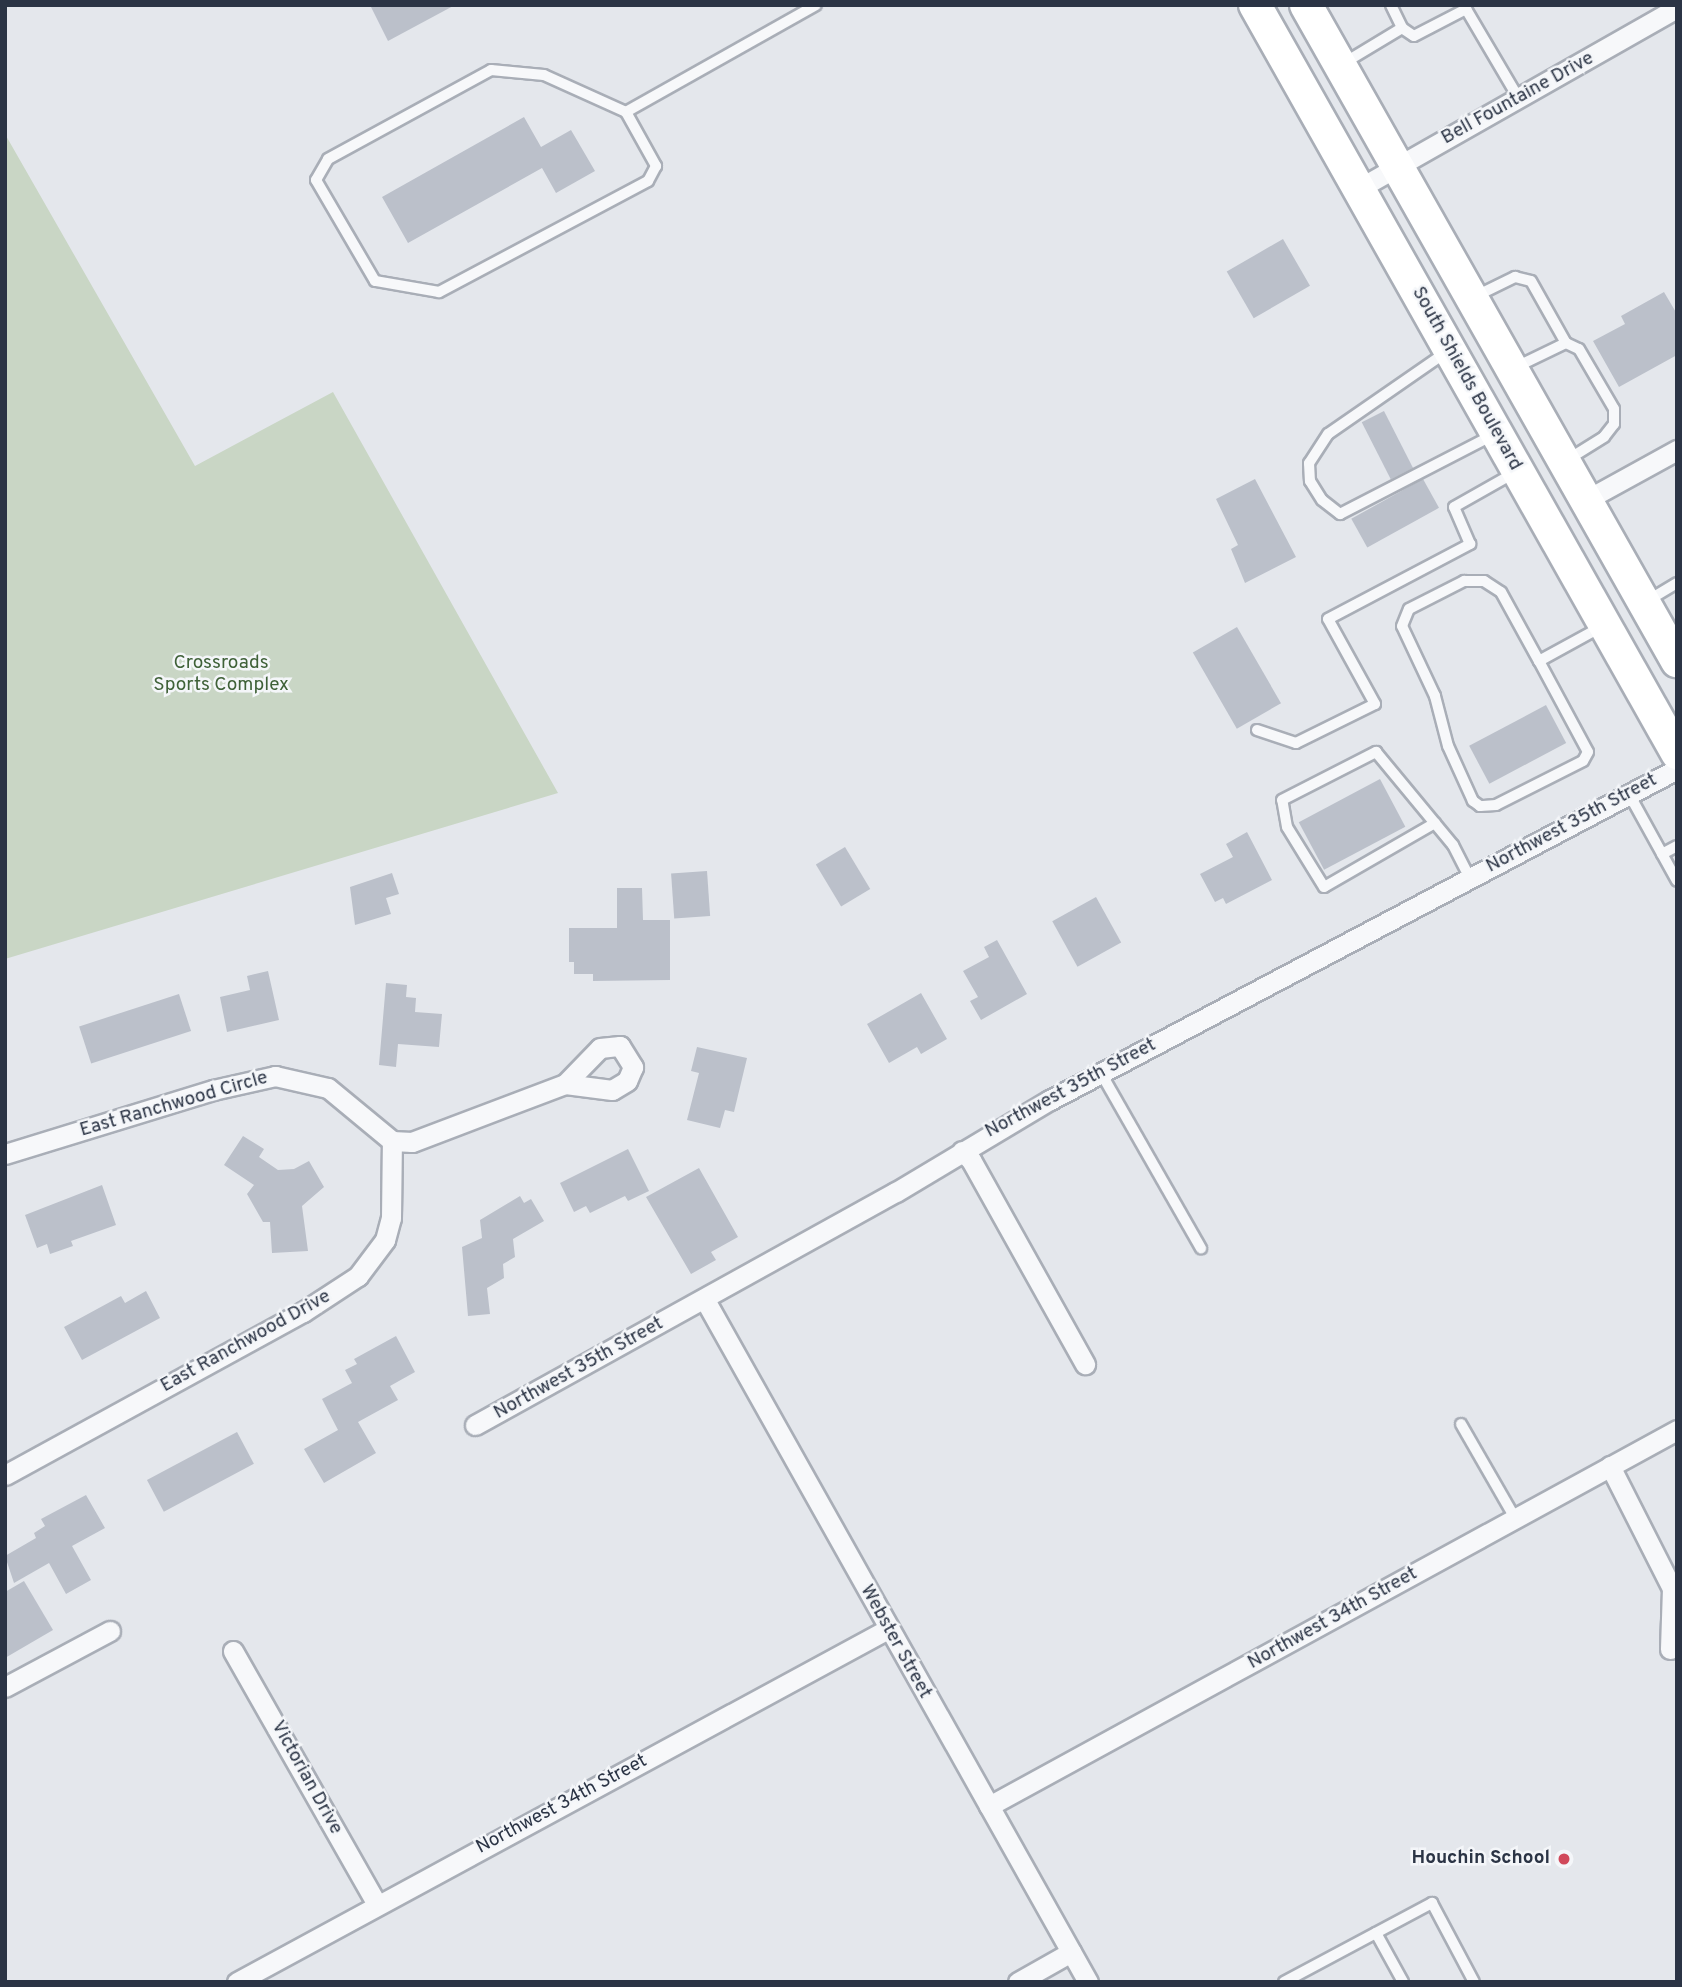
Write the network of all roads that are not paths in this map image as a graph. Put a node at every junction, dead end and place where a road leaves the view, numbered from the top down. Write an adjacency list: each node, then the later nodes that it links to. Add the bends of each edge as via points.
1 (816, 5): 9 (lane)
2 (1255, 5): 11 (main road, South Shields Boulevard)
3 (1306, 5): 7 (main road)
4 (1391, 5): 6 (lane)
5 (1677, 8): 8 (street, Bell Fountaine Drive)
6 (1402, 28): 7 (lane); 8 (lane, via 1414,36 1466,9)
7 (1341, 66): 10 (main road)
8 (1518, 99): 10 (street, Bell Fountaine Drive)
9 (626, 112): 9 (lane, via 544,75 491,70 328,159 316,180 375,281 439,292 648,181 656,166)
10 (1398, 166): 11 (street, Bell Fountaine Drive); 12 (main road)
11 (1358, 188): 14 (main road, South Shields Boulevard)
12 (1472, 298): 13 (lane, via 1515,277 1531,281); 15 (main road)
13 (1566, 343): 15 (lane); 18 (lane, via 1579,349 1614,409 1614,424 1604,437)
14 (1449, 349): 16 (main road, South Shields Boulevard); 16 (lane, via 1328,434 1309,463 1310,481 1322,500 1340,514)
15 (1512, 369): 18 (main road)
16 (1497, 433): 19 (main road, South Shields Boulevard)
17 (1677, 450): 20 (street)
18 (1564, 462): 20 (main road)
19 (1518, 471): 23 (main road, South Shields Boulevard); 26 (lane, via 1454,507 1470,544 1328,619 1375,704 1296,743)
20 (1586, 500): 22 (main road)
21 (1677, 583): 22 (lane)
22 (1644, 603): 25 (main road)
23 (1605, 625): 24 (lane); 27 (main road, South Shields Boulevard)
24 (1539, 661): 24 (lane, via 1501,592 1484,581 1464,581 1409,609 1402,626 1435,696 1448,746 1480,806 1496,805 1584,761 1588,752)
25 (1677, 661)
26 (1257, 730)
27 (1677, 752)
28 (1677, 769): 29 (street, Northwest 35th Street)
29 (1629, 794): 32 (lane); 33 (street, Northwest 35th Street)
30 (1435, 823): 30 (lane, via 1376,752 1282,800 1287,827 1324,887); 33 (lane)
31 (1677, 846): 32 (lane)
32 (1662, 854): 34 (lane)
33 (1469, 878): 35 (street, Northwest 35th Street)
34 (1677, 881)
35 (1101, 1073): 38 (street, Northwest 35th Street); 40 (lane)
36 (565, 1084): 37 (street, via 412,1142)
37 (392, 1141): 39 (street, East Ranchwood Circle, via 328,1088 275,1076 213,1090); 47 (street, East Ranchwood Drive, via 391,1217 385,1240 358,1276 303,1312)
38 (961, 1151): 41 (street, Northwest 35th Street); 42 (street, via 971,1160)
39 (5, 1154)
40 (1201, 1248)
41 (705, 1300): 44 (street, Northwest 35th Street); 49 (street, Webster Street)
42 (1085, 1364)
43 (1461, 1424): 48 (lane)
44 (475, 1425)
45 (1677, 1430): 46 (street, Northwest 34th Street)
46 (1610, 1466): 48 (street, Northwest 34th Street); 51 (street, via 1672,1588)
47 (5, 1475)
48 (1515, 1518): 54 (street, Northwest 34th Street)
49 (888, 1629): 54 (street, Webster Street); 55 (street, Northwest 34th Street)
50 (110, 1631): 53 (street)
51 (1670, 1649)
52 (233, 1651): 55 (street, Victorian Drive)
53 (5, 1687)
54 (989, 1807): 57 (street, Webster Street)
55 (377, 1905): 58 (street, Northwest 34th Street)
56 (1376, 1933): 61 (lane); 62 (lane); 63 (lane, via 1432,1903)
57 (1072, 1952): 59 (street); 60 (street, Webster Street)
58 (237, 1982)
59 (1018, 1982)
60 (1088, 1982)
61 (1284, 1982)
62 (1403, 1982)
63 (1474, 1982)

